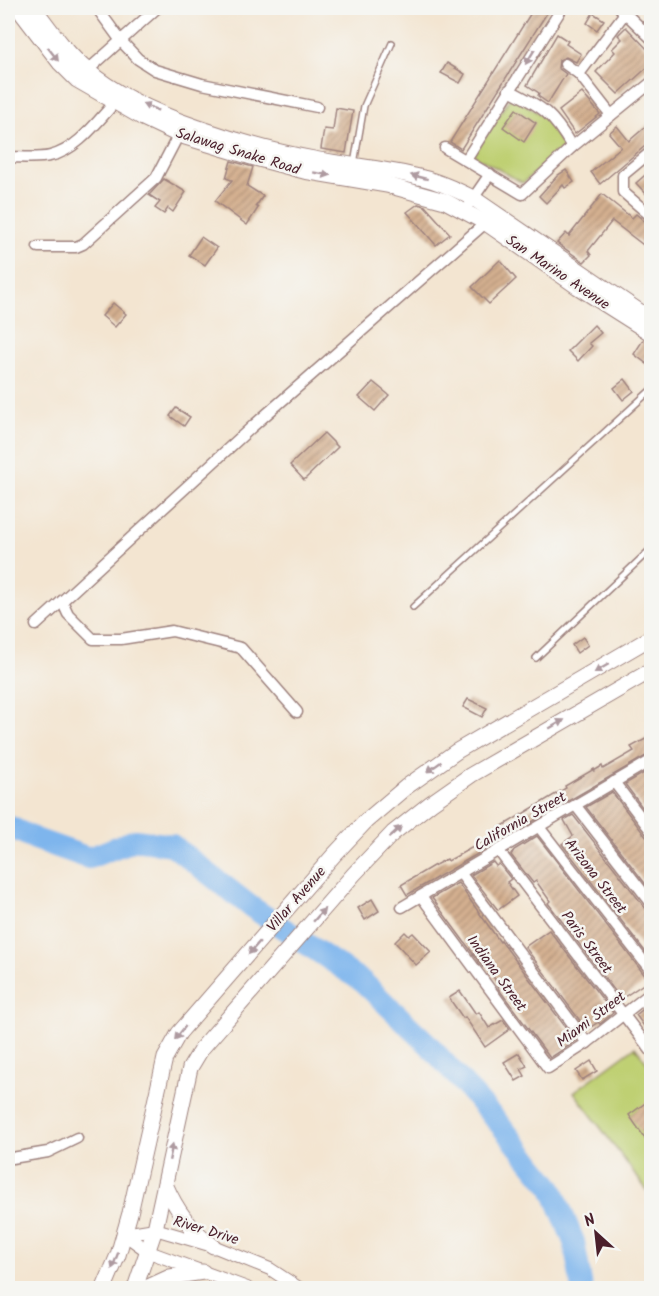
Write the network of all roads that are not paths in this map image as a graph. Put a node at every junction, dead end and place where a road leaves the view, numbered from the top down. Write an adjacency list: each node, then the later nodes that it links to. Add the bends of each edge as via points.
1 (18, 8): 15 (main road, Salawag Snake Road, one-way to 15, via 77,80)
2 (34, 8): 11 (main road, Salawag Snake Road)
3 (97, 8): 8 (street)
4 (157, 8): 8 (street)
5 (562, 8): 14 (street, one-way to 14)
6 (622, 10): 7 (street); 12 (street)
7 (651, 39)
8 (121, 41): 11 (street); 16 (street, via 154,70 202,84)
9 (392, 43): 24 (lane, via 364,106)
10 (564, 64): 12 (street)
11 (87, 71): 15 (main road, Salawag Snake Road)
12 (579, 74): 17 (street)
13 (651, 82): 17 (street)
14 (509, 90): 19 (street, via 540,106 560,126); 23 (street)
15 (119, 99): 18 (main road, Salawag Snake Road); 22 (street, via 75,144 63,151 50,156)
16 (317, 107)
17 (611, 115): 19 (street)
18 (182, 128): 24 (main road, Salawag Snake Road); 26 (main road, Salawag Snake Road, one-way to 26, via 304,171 387,184); 29 (street, via 156,178 83,244)
19 (572, 147): 25 (street, via 522,194)
20 (445, 148): 23 (street)
21 (651, 151): 27 (street, via 623,175 623,192)
22 (8, 158)
23 (465, 160): 25 (street)
24 (354, 166): 26 (main road, Salawag Snake Road, one-way to 24, via 449,186 423,177)
25 (490, 174): 26 (street)
26 (469, 204): 28 (main road, San Marino Avenue)
27 (651, 217)
28 (491, 218): 30 (main road, San Marino Avenue); 35 (street, via 253,426)
29 (38, 247)
30 (581, 280): 31 (main road, San Marino Avenue); 32 (main road, San Marino Avenue)
31 (651, 320)
32 (651, 334)
33 (651, 389): 36 (lane)
34 (651, 548): 39 (lane)
35 (62, 601): 37 (street); 41 (street, via 68,614 93,639 172,631 242,648)
36 (413, 607)
37 (36, 625)
38 (651, 637): 62 (main road, Villar Avenue, one-way to 62, via 457,751 406,787 333,856 180,1033 165,1058)
39 (536, 658)
40 (651, 670): 60 (main road, Villar Avenue, one-way to 40, via 190,1068 202,1048 354,874 393,833 471,775)
41 (297, 712)
42 (651, 763): 43 (street, California Street)
43 (614, 782): 44 (street, California Street); 46 (street)
44 (576, 806): 45 (street, California Street); 50 (street)
45 (539, 827): 47 (street, California Street); 52 (street, Arizona Street)
46 (651, 832)
47 (498, 850): 48 (street, California Street); 54 (street, Paris Street)
48 (460, 874): 49 (street, California Street); 55 (street)
49 (421, 896): 51 (street, California Street); 57 (street, Indiana Street)
50 (651, 904)
51 (402, 907)
52 (651, 972)
53 (651, 992): 54 (street, Miami Street)
54 (623, 1014): 55 (street, Miami Street); 56 (street, Paris Street)
55 (586, 1043): 57 (street, Miami Street)
56 (651, 1052)
57 (548, 1068)
58 (77, 1138): 59 (street, via 48,1152)
59 (8, 1156)
60 (165, 1184): 61 (main road, Villar Avenue); 63 (main road, via 183,1219)
61 (155, 1229): 62 (street, River Drive); 63 (street, River Drive); 64 (main road, Villar Avenue)
62 (124, 1234): 64 (street); 66 (main road, Villar Avenue, one-way to 66)
63 (213, 1246): 70 (street, River Drive, via 270,1269)
64 (148, 1252): 65 (street); 67 (main road, Villar Avenue)
65 (203, 1272): 68 (main road, via 170,1277); 69 (street)
66 (104, 1288)
67 (135, 1288)
68 (146, 1288)
69 (247, 1288)
70 (299, 1288)

